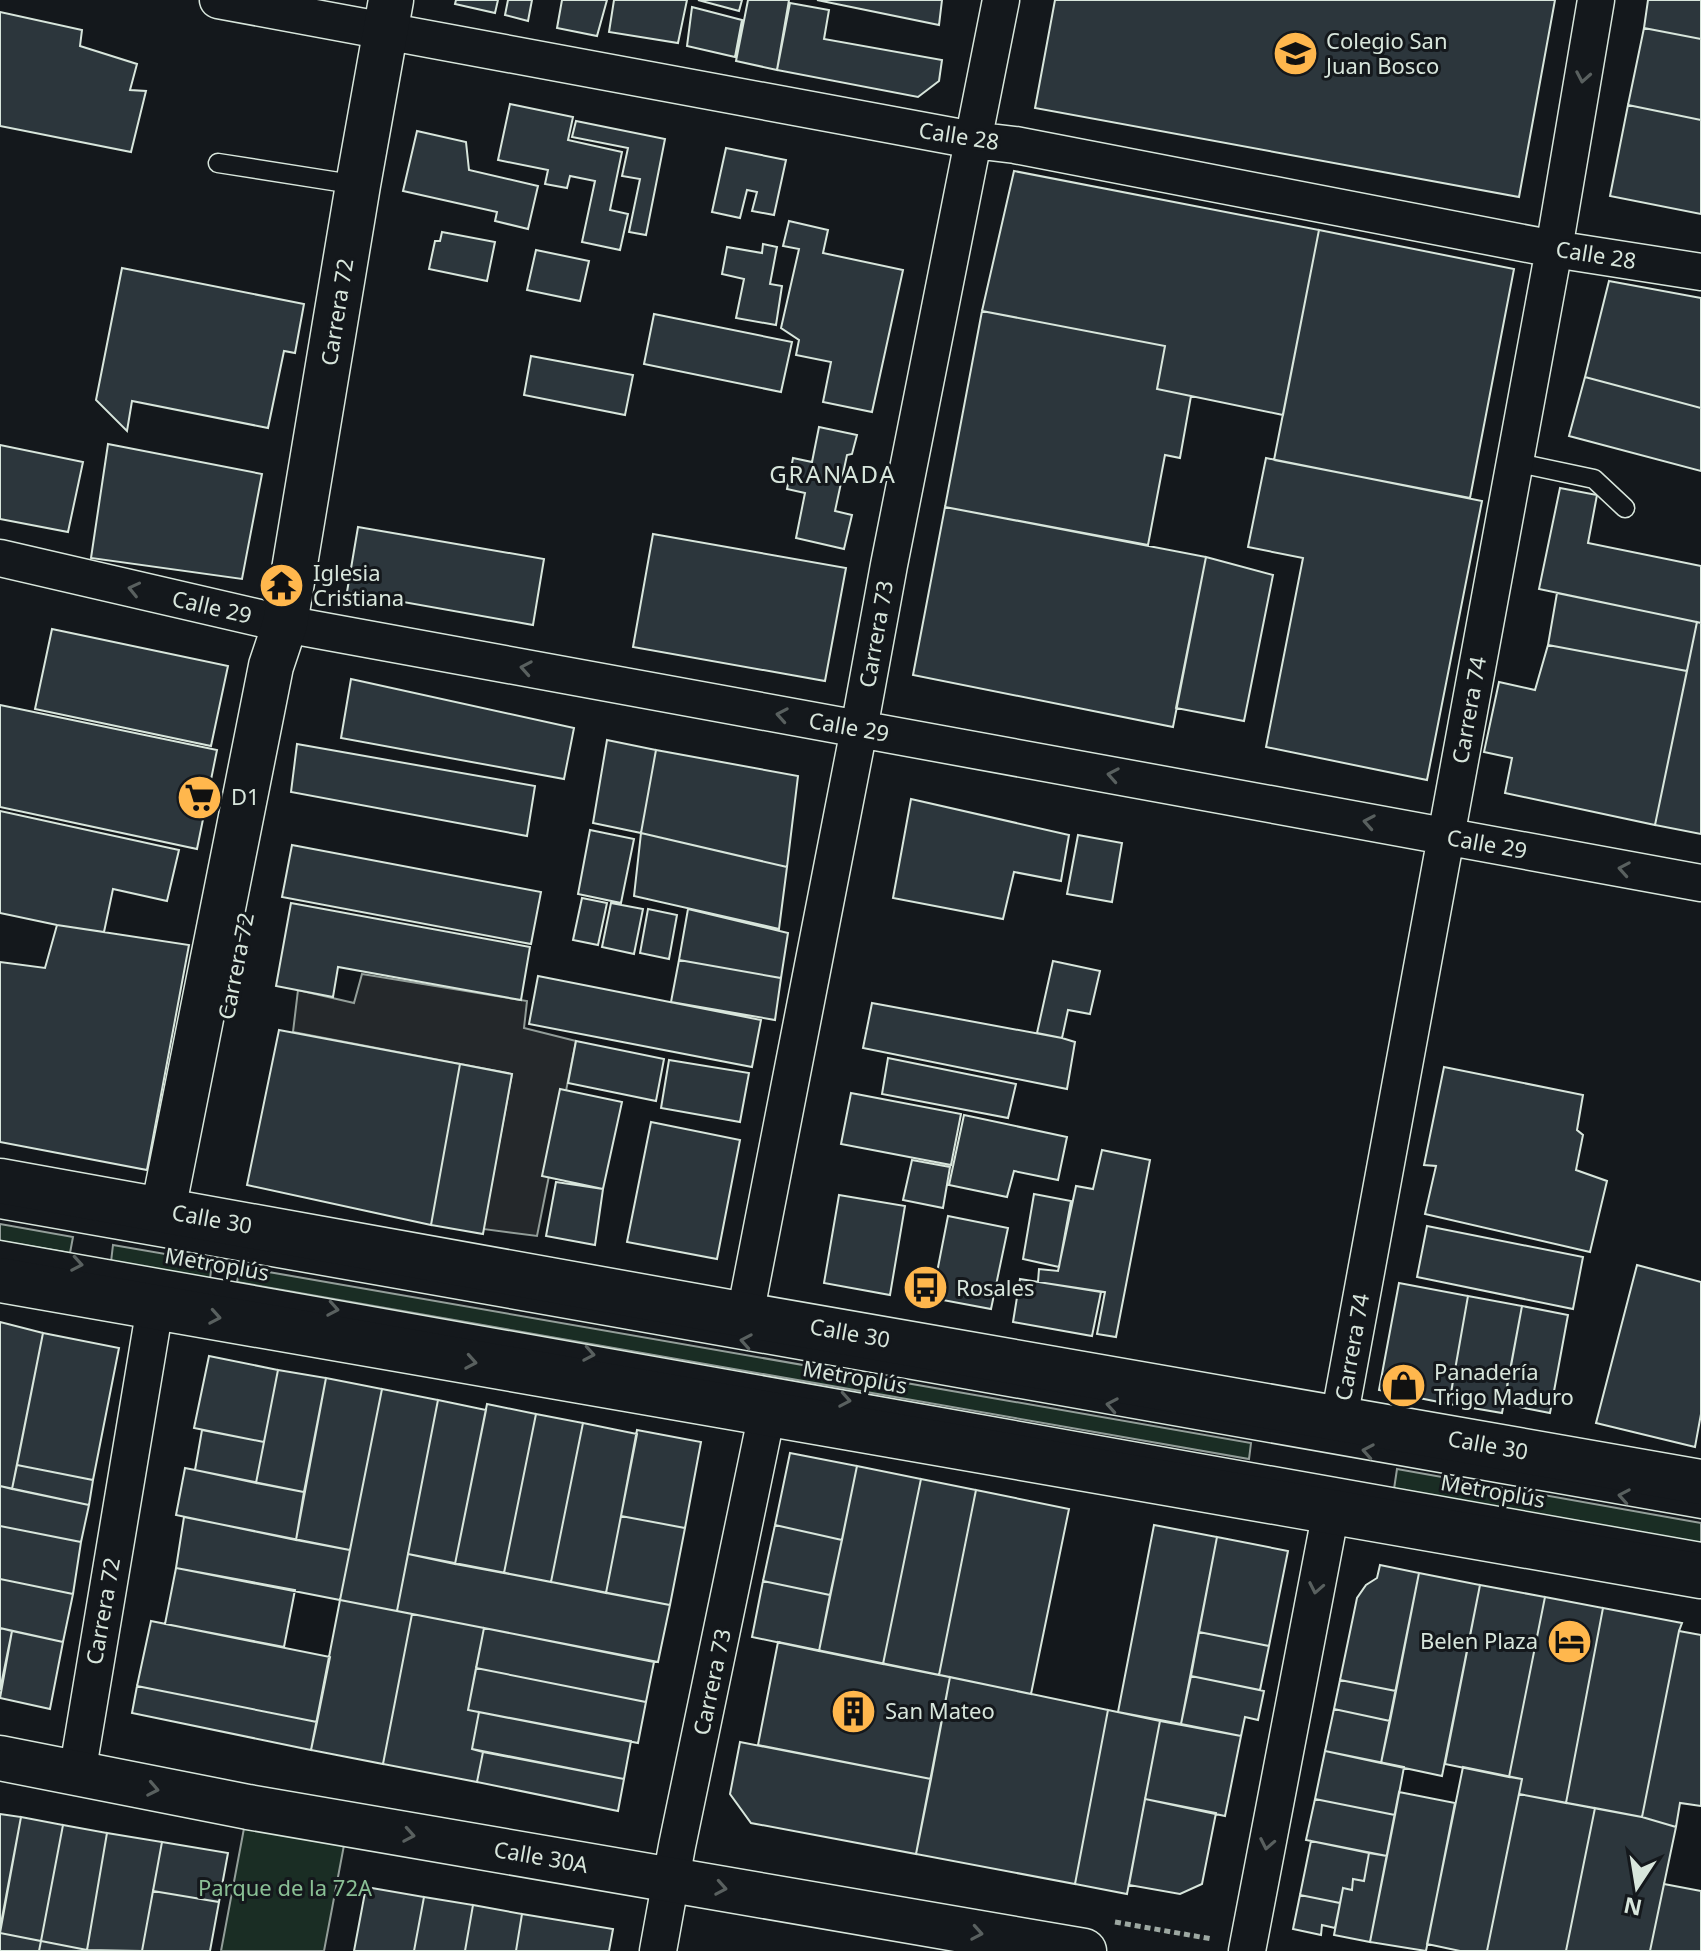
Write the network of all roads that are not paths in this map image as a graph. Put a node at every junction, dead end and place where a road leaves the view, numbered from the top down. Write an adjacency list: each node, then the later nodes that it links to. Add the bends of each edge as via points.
1 (218, 0): 4 (street, Calle 28)
2 (1001, 0): 5 (street, Carrera 73)
3 (1596, 0): 8 (street, Carrera 74, one-way to 8)
4 (388, 15): 5 (street, Calle 28); 7 (main road, Carrera 72)
5 (973, 140): 8 (street, Calle 28); 14 (street, Carrera 73)
6 (218, 163): 7 (lane)
7 (358, 185): 13 (main road, Carrera 72)
8 (1554, 249): 9 (street, Calle 28); 10 (street, Carrera 74)
9 (1701, 272)
10 (1514, 462): 11 (lane, via 1594,479); 15 (street, Carrera 74)
11 (1625, 508)
12 (0, 558): 13 (street, Calle 29, one-way to 12)
13 (285, 624): 14 (street, Calle 29, one-way to 13); 19 (main road, Carrera 72, via 293,671 224,965)
14 (859, 729): 15 (street, Calle 29, one-way to 14); 23 (street, Carrera 73)
15 (1446, 836): 16 (street, Calle 29, one-way to 15); 25 (street, Carrera 74)
16 (1701, 883)
17 (0, 1181): 19 (main road, Calle 30)
18 (0, 1209): 27 (lane, Metroplús, one-way to 18)
19 (176, 1212): 23 (main road, Calle 30)
20 (0, 1250): 29 (lane, Metroplús, one-way to 29)
21 (0, 1280): 22 (main road)
22 (155, 1307): 24 (main road, one-way to 24); 32 (street, Carrera 72)
23 (745, 1315): 25 (main road, Calle 30)
24 (767, 1413): 28 (main road); 33 (street, Carrera 73)
25 (1339, 1419): 26 (main road, Calle 30)
26 (1701, 1482)
27 (1701, 1509)
28 (1331, 1511): 30 (main road); 36 (street, one-way to 36)
29 (1701, 1552)
30 (1701, 1576)
31 (0, 1758): 32 (main road, Calle 30A)
32 (77, 1774): 33 (main road, Calle 30A, one-way to 33)
33 (671, 1880): 34 (street, Carrera 73); 35 (main road, Calle 30A, one-way to 35)
34 (658, 1951)
35 (1084, 1951)
36 (1247, 1951)

